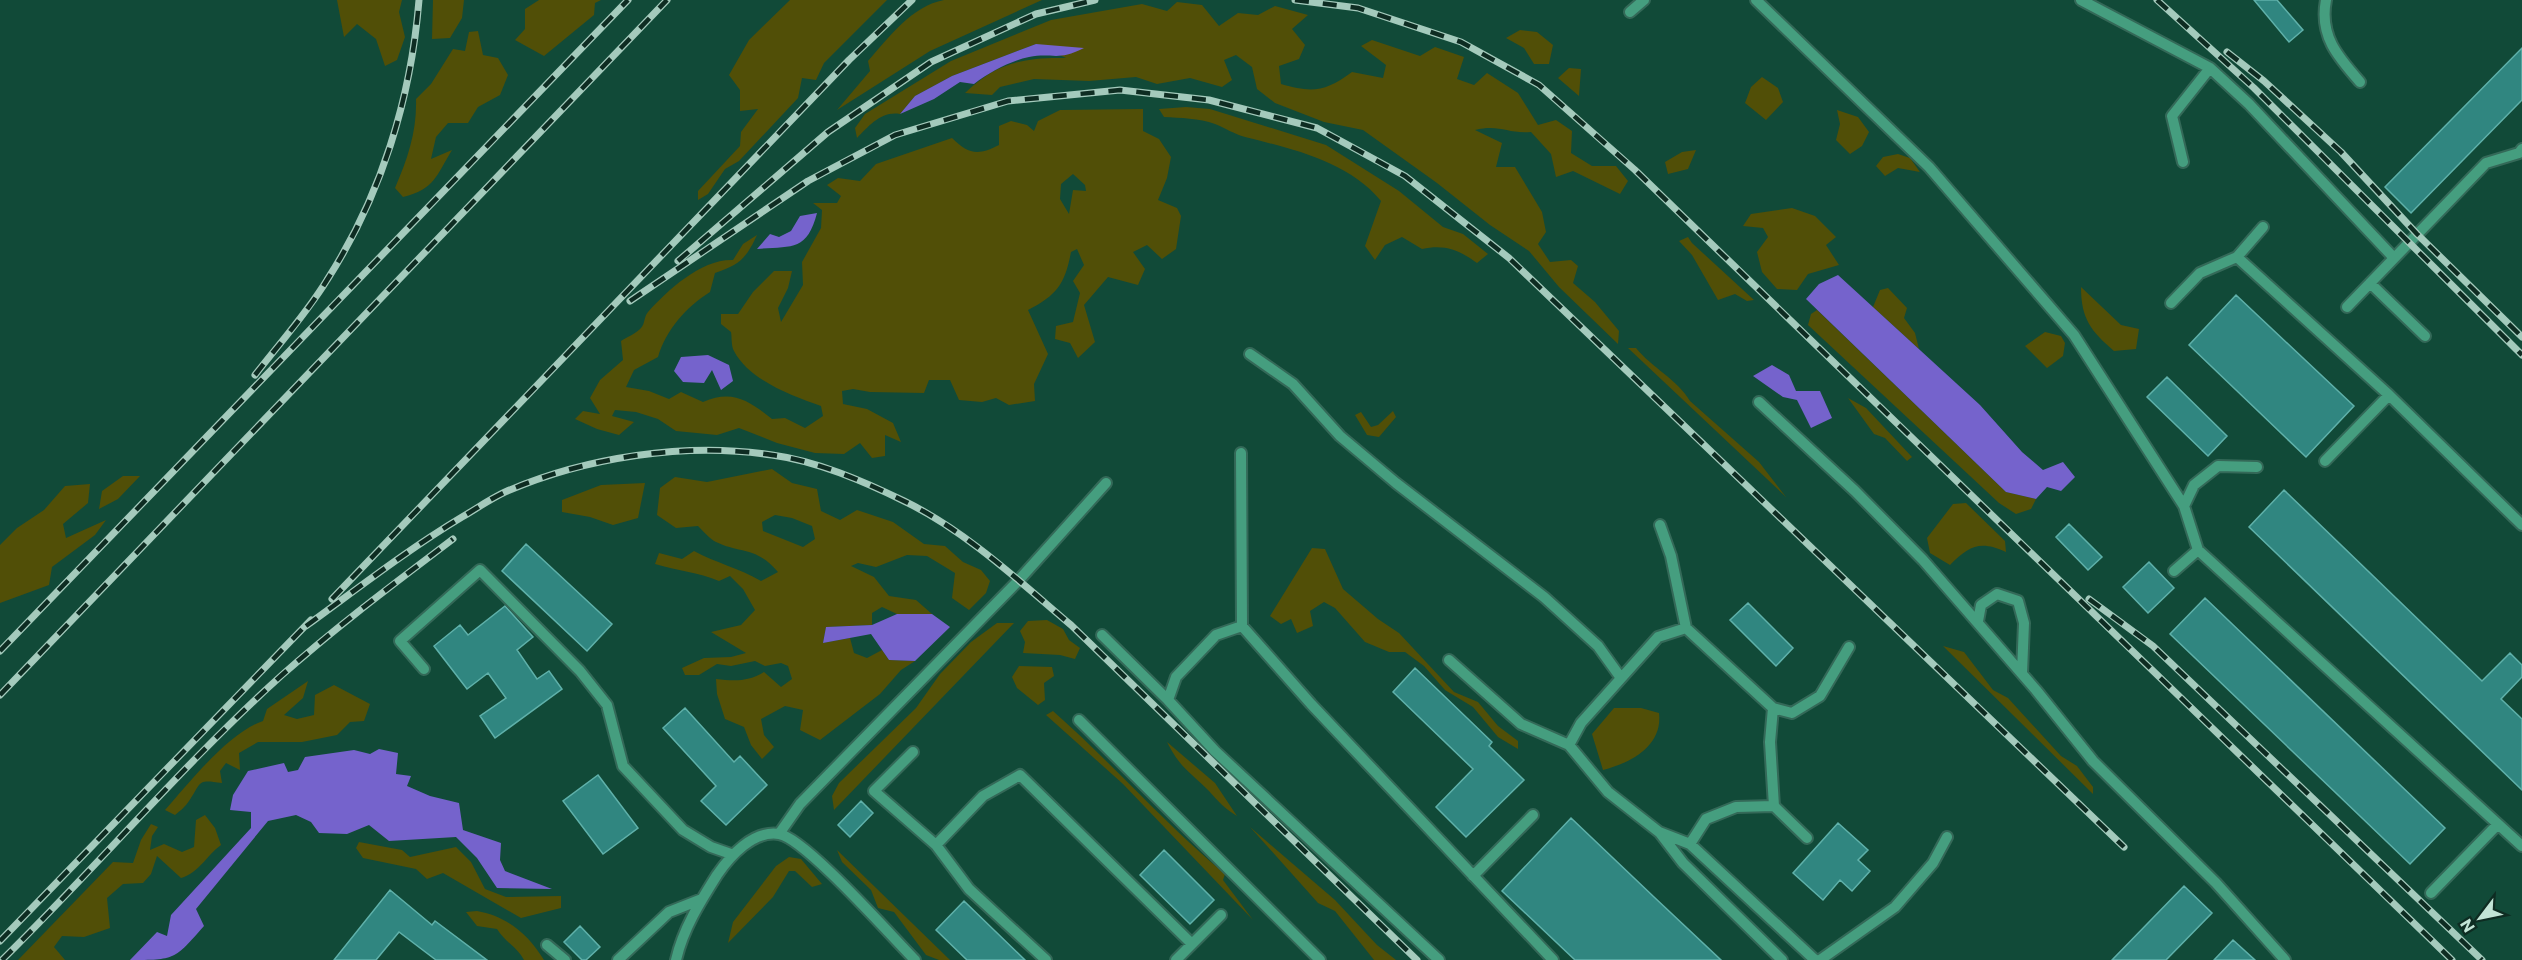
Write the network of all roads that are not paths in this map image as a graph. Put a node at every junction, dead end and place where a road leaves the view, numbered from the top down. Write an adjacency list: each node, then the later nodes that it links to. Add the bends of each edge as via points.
1 (1644, 0): 5 (lane)
2 (1756, 0): 24 (lane, via 1929,167 2074,334)
3 (2081, 0): 6 (lane)
4 (2326, 0): 7 (lane, via 2324,14 2333,51)
5 (1630, 12)
6 (2210, 68): 9 (lane, via 2172,116); 12 (lane)
7 (2360, 82)
8 (2521, 153): 12 (lane, via 2486,163)
9 (2182, 162)
10 (2263, 227): 11 (lane)
11 (2237, 257): 14 (lane, via 2200,273); 18 (lane)
12 (2394, 258): 13 (lane)
13 (2370, 283): 15 (lane); 16 (lane)
14 (2171, 303)
15 (2347, 307)
16 (2425, 336)
17 (1250, 354): 37 (lane, via 1293,384 1340,436 1396,483 1544,597 1598,646)
18 (2389, 395): 21 (lane); 26 (lane)
19 (1759, 402): 29 (lane, via 1855,491)
20 (1241, 453): 30 (lane)
21 (2325, 461)
22 (2257, 467): 24 (lane, via 2218,466 2194,485)
23 (1106, 483): 47 (lane, via 1019,580 800,804)
24 (2184, 506): 27 (lane)
25 (1660, 525): 31 (lane, via 1671,556)
26 (2522, 525)
27 (2198, 550): 28 (lane); 45 (lane)
28 (2174, 571)
29 (1978, 621): 36 (lane); 36 (lane, via 1981,605 1997,594 2018,601 2024,623)
30 (1242, 626): 38 (lane, via 1216,635 1176,677); 54 (lane)
31 (1686, 628): 37 (lane, via 1658,637); 39 (lane)
32 (1102, 635): 38 (lane)
33 (1850, 647): 39 (lane, via 1820,696 1792,713)
34 (1449, 660): 41 (lane, via 1521,724)
35 (424, 669): 53 (lane, via 400,641 480,570 580,671 607,705 623,766 683,830)
36 (2022, 674): 72 (lane, via 2093,761 2216,883)
37 (1621, 678): 41 (lane, via 1581,723)
38 (1168, 700): 67 (lane, via 1215,751)
39 (1773, 708): 43 (lane, via 1770,742)
40 (1079, 720): 66 (lane)
41 (1569, 745): 46 (lane, via 1608,792)
42 (914, 752): 51 (lane, via 874,791)
43 (1774, 806): 49 (lane); 50 (lane, via 1736,807 1706,819)
44 (1533, 815): 54 (lane)
45 (2498, 824): 52 (lane); 55 (lane)
46 (1659, 832): 50 (lane); 69 (lane, via 1683,863)
47 (779, 834): 53 (lane, via 758,838); 63 (lane, via 804,848)
48 (1947, 837): 71 (lane, via 1933,863 1895,907)
49 (1807, 838)
50 (1690, 844): 70 (lane)
51 (936, 845): 58 (lane, via 983,796 1020,776); 64 (lane, via 969,889)
52 (2522, 846)
53 (731, 854): 56 (lane)
54 (1473, 876): 68 (lane)
55 (2431, 893)
56 (702, 899): 61 (lane, via 669,912); 62 (lane, via 680,939)
57 (1221, 915): 58 (lane)
58 (1192, 944): 65 (lane)
59 (547, 945): 60 (lane)
60 (565, 960)
61 (618, 960)
62 (676, 960)
63 (915, 960)
64 (1046, 960)
65 (1176, 960)
66 (1320, 960)
67 (1439, 960)
68 (1553, 960)
69 (1782, 960)
70 (1815, 960)
71 (1820, 960)
72 (2285, 960)

